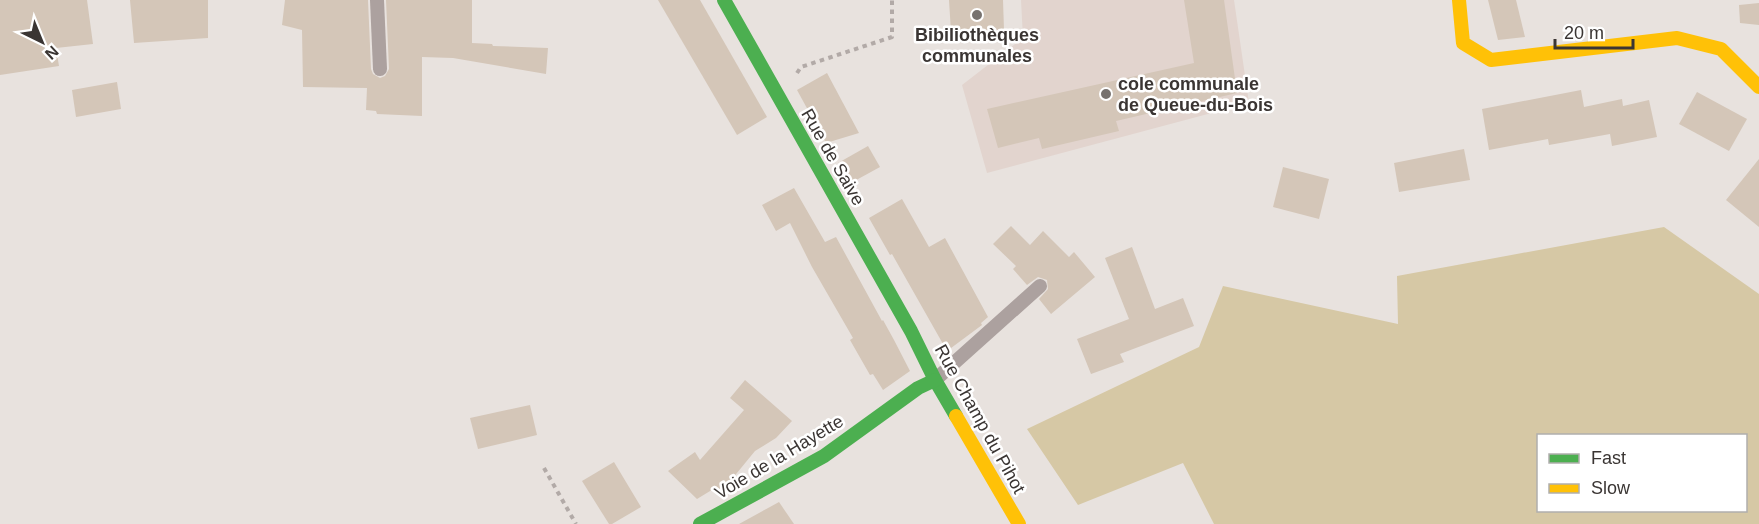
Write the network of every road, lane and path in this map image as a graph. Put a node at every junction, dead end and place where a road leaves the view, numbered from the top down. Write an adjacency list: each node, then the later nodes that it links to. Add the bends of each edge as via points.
1 (378, 0): 5 (lane)
2 (724, 0): 7 (street, Rue de Saive)
3 (892, 0): 7 (path, via 892,37 801,67)
4 (1460, 0): 6 (street, via 1463,43 1491,60 1677,38 1721,49)
5 (380, 69)
6 (1759, 87)
7 (778, 96): 9 (street, Rue de Saive)
8 (1040, 286): 10 (lane)
9 (911, 331): 10 (street, Rue Champ du Pihot)
10 (936, 380): 13 (street, Voie de la Hayette, via 918,388 824,456); 14 (street, Rue Champ du Pihot)
11 (544, 468): 12 (path)
12 (576, 524)
13 (700, 524)
14 (1019, 524)

